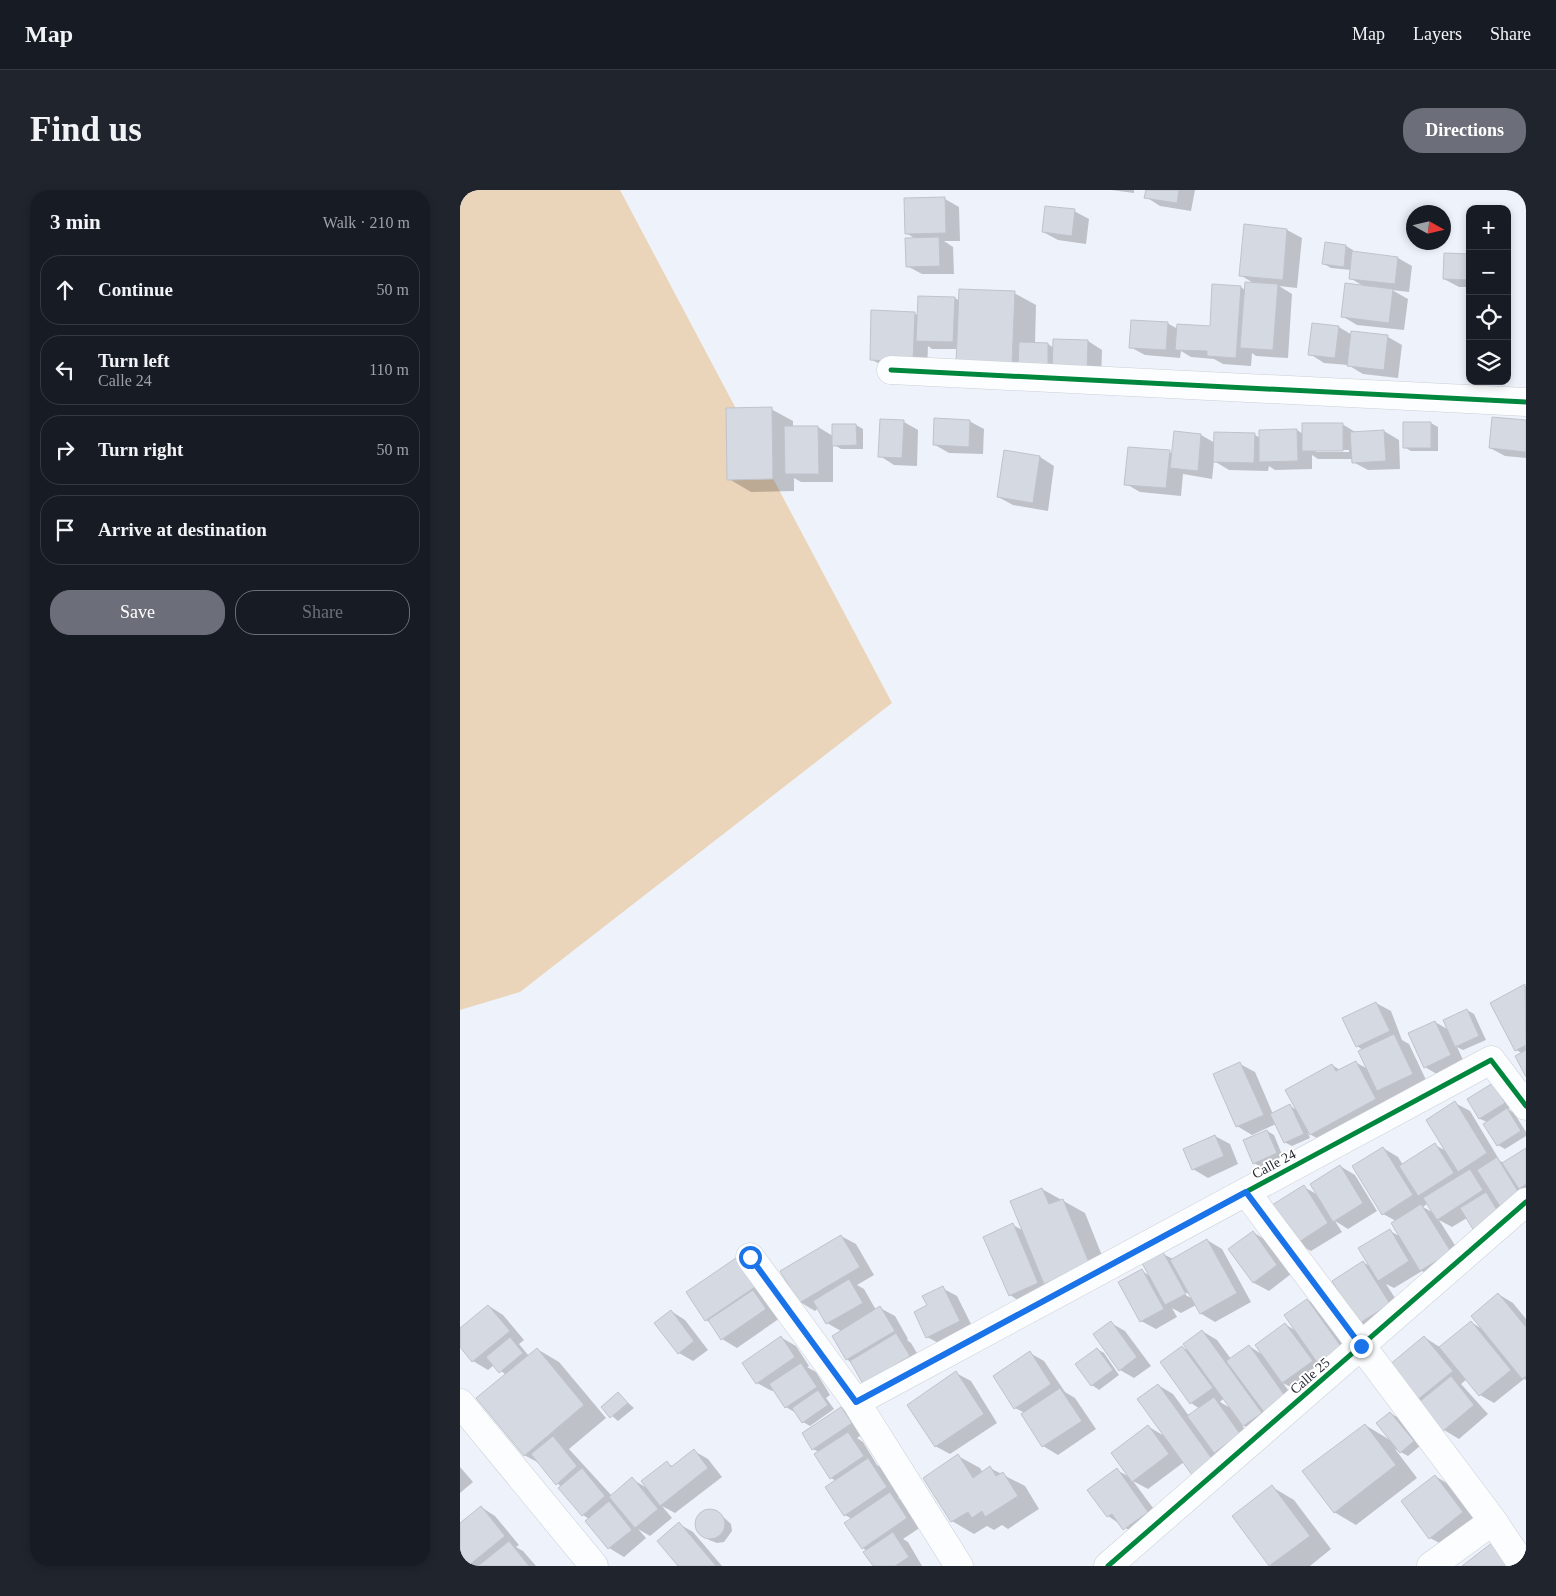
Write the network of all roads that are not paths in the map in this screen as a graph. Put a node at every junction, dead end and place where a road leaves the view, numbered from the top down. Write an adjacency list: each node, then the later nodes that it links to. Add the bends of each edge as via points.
1 (891, 370): 2 (street)
2 (1526, 402)
3 (1526, 1106): 4 (street, Calle 24, via 1491,1060)
4 (1246, 1192): 7 (street); 8 (street, Calle 24)
5 (1526, 1202): 7 (street, Calle 25)
6 (750, 1257): 8 (street)
7 (1361, 1346): 10 (street); 11 (street, Calle 25)
8 (856, 1402): 13 (street)
9 (460, 1403): 12 (street)
10 (1493, 1521): 14 (street); 15 (street)
11 (1116, 1564)
12 (594, 1566)
13 (959, 1566)
14 (1431, 1566)
15 (1523, 1566)

